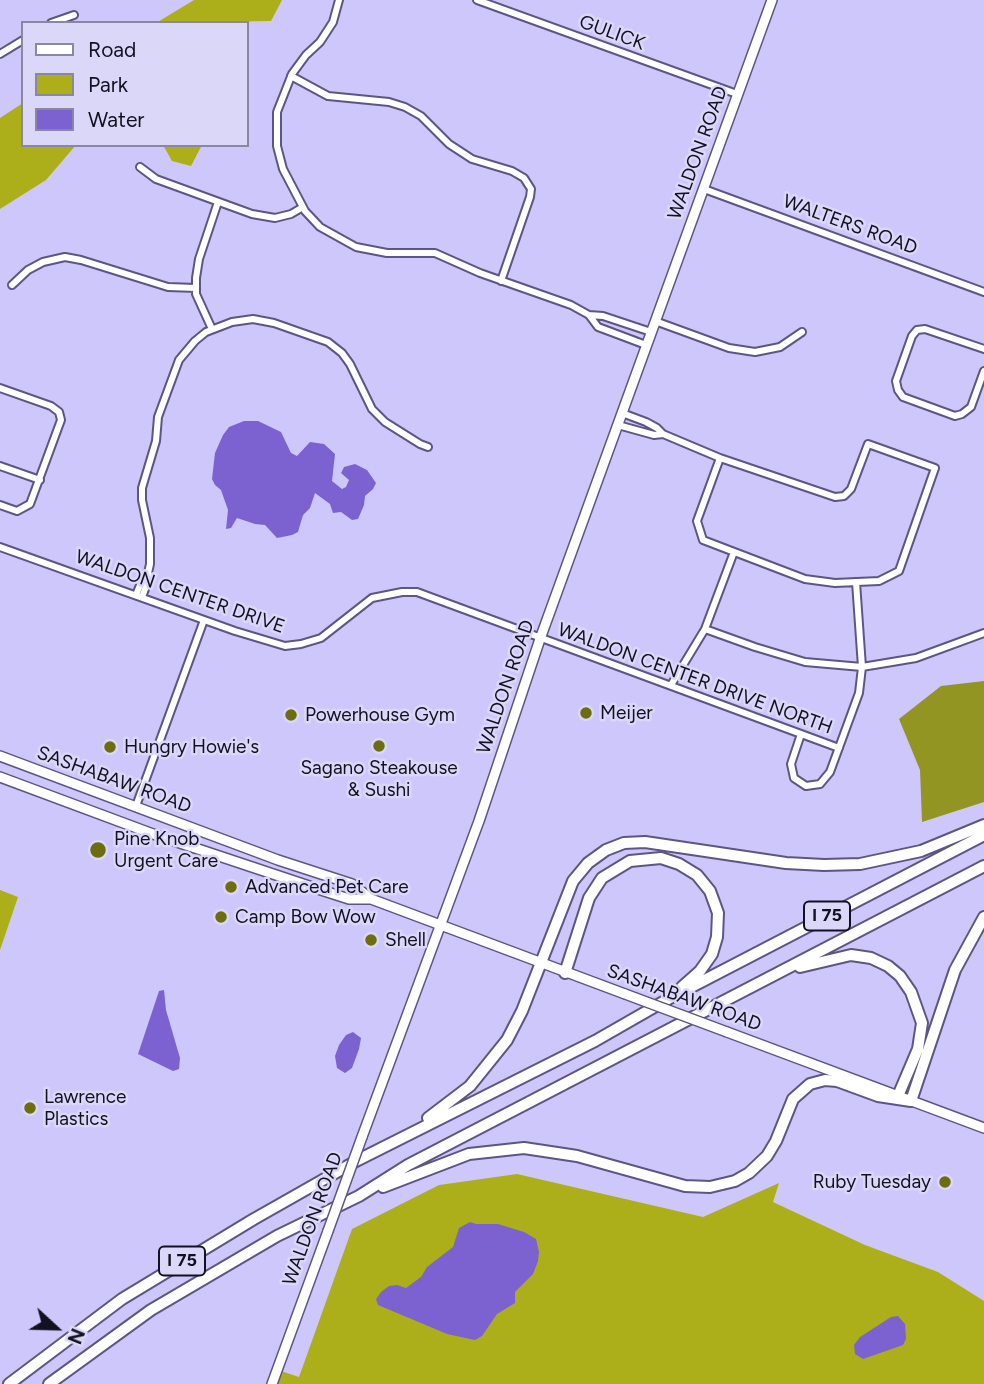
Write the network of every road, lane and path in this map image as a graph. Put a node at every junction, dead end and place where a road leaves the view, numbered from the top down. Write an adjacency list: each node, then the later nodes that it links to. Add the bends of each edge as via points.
1 (339, 0): 8 (street, via 320,43)
2 (477, 0): 9 (street, GULICK)
3 (772, 0): 9 (main road, WALDON ROAD)
4 (74, 15): 5 (street)
5 (57, 21)
6 (21, 41): 7 (street)
7 (1, 52)
8 (291, 76): 13 (street, via 277,112 277,146); 14 (street, via 328,96 405,107 472,159 524,178 530,197)
9 (737, 94): 11 (main road, WALDON ROAD)
10 (140, 167): 12 (street, via 156,179)
11 (704, 189): 17 (street, WALTERS ROAD); 19 (main road, WALDON ROAD)
12 (218, 202): 13 (street, via 275,218); 16 (street, via 199,259)
13 (303, 207): 14 (street, via 320,227 356,247 372,252 435,253)
14 (501, 281): 18 (street)
15 (12, 285): 16 (street, via 43,262 65,257 169,287)
16 (196, 288): 20 (street)
17 (984, 292)
18 (589, 315): 21 (street); 23 (street, via 598,327)
19 (655, 321): 21 (main road, WALDON ROAD); 22 (street, via 729,348 755,352 780,347)
20 (212, 329): 30 (street, via 253,319 328,342 350,365 372,409); 38 (street, via 179,360 158,417 142,488 150,564)
21 (651, 332): 23 (main road, WALDON ROAD)
22 (802, 332)
23 (646, 345): 27 (main road, WALDON ROAD)
24 (984, 349): 25 (street, via 917,330 896,381 903,397 955,416 971,407)
25 (984, 371)
26 (0, 388): 33 (street, via 51,406 60,415)
27 (622, 413): 28 (main road, WALDON ROAD); 29 (street)
28 (618, 425): 29 (street); 42 (main road, WALDON ROAD)
29 (663, 434): 31 (street)
30 (428, 447)
31 (720, 458): 36 (street, via 697,521 698,531 703,540); 37 (street, via 835,497 844,496 851,488 868,444 935,468 899,571 879,581)
32 (0, 466): 33 (street)
33 (40, 480): 34 (street, via 25,509)
34 (0, 505)
35 (0, 547): 38 (street, WALDON CENTER DRIVE)
36 (734, 552): 37 (street, via 805,579); 40 (street)
37 (856, 582): 43 (street)
38 (139, 596): 39 (street, WALDON CENTER DRIVE)
39 (204, 620): 42 (street, WALDON CENTER DRIVE, via 272,644 301,644 321,638 372,598 415,592); 52 (street)
40 (705, 629): 43 (street, via 805,662); 44 (street)
41 (984, 633): 43 (street, via 916,658)
42 (540, 639): 44 (street, WALDON CENTER DRIVE NORTH); 62 (main road, WALDON ROAD)
43 (862, 667): 46 (street, via 859,693)
44 (671, 685): 45 (street, WALDON CENTER DRIVE NORTH)
45 (801, 734): 46 (street, WALDON CENTER DRIVE NORTH); 46 (street, via 791,764 794,778 806,786 820,784)
46 (839, 748)
47 (0, 756): 48 (main road, SASHABAW ROAD)
48 (12, 760): 49 (main road, via 11,771); 50 (main road, SASHABAW ROAD)
49 (0, 776): 51 (main road, SASHABAW ROAD)
50 (77, 784): 51 (main road, via 64,788); 52 (main road, SASHABAW ROAD)
51 (59, 799): 56 (main road, SASHABAW ROAD)
52 (136, 806): 55 (main road, SASHABAW ROAD)
53 (984, 825): 63 (highway, via 921,851 860,864 796,864 645,842 615,846 588,863 573,881)
54 (984, 835): 66 (highway, I 75)
55 (223, 839): 56 (main road, via 224,847); 58 (main road, SASHABAW ROAD)
56 (214, 855): 59 (main road, SASHABAW ROAD)
57 (984, 866): 65 (highway, I 75)
58 (323, 875): 59 (main road); 60 (main road, SASHABAW ROAD, via 352,884)
59 (318, 889): 60 (main road, SASHABAW ROAD, via 349,899)
60 (372, 899): 62 (main road, SASHABAW ROAD)
61 (984, 916): 68 (highway, via 955,970)
62 (441, 924): 63 (main road, SASHABAW ROAD); 74 (main road, WALDON ROAD, bridge)
63 (540, 964): 64 (main road, SASHABAW ROAD); 70 (highway, via 515,1026 470,1086)
64 (565, 973): 66 (highway, via 589,898 602,878 630,860 661,858 679,863 704,883 715,902 719,925 706,964); 67 (main road, SASHABAW ROAD, bridge)
65 (767, 979): 67 (highway, via 850,955 871,958 900,976 922,1023 918,1049); 71 (highway, I 75, via 408,1165)
66 (670, 998): 70 (highway, I 75)
67 (898, 1096): 68 (main road, SASHABAW ROAD)
68 (911, 1101): 69 (main road, SASHABAW ROAD); 71 (highway, via 878,1096 833,1080 810,1084 793,1099 765,1159 742,1177 715,1187 685,1186 577,1156 524,1147 469,1154)
69 (984, 1128)
70 (367, 1156): 72 (highway, I 75, via 164,1273)
71 (359, 1196): 73 (highway, I 75, via 277,1236 151,1310)
72 (9, 1384)
73 (49, 1384)
74 (272, 1384)

